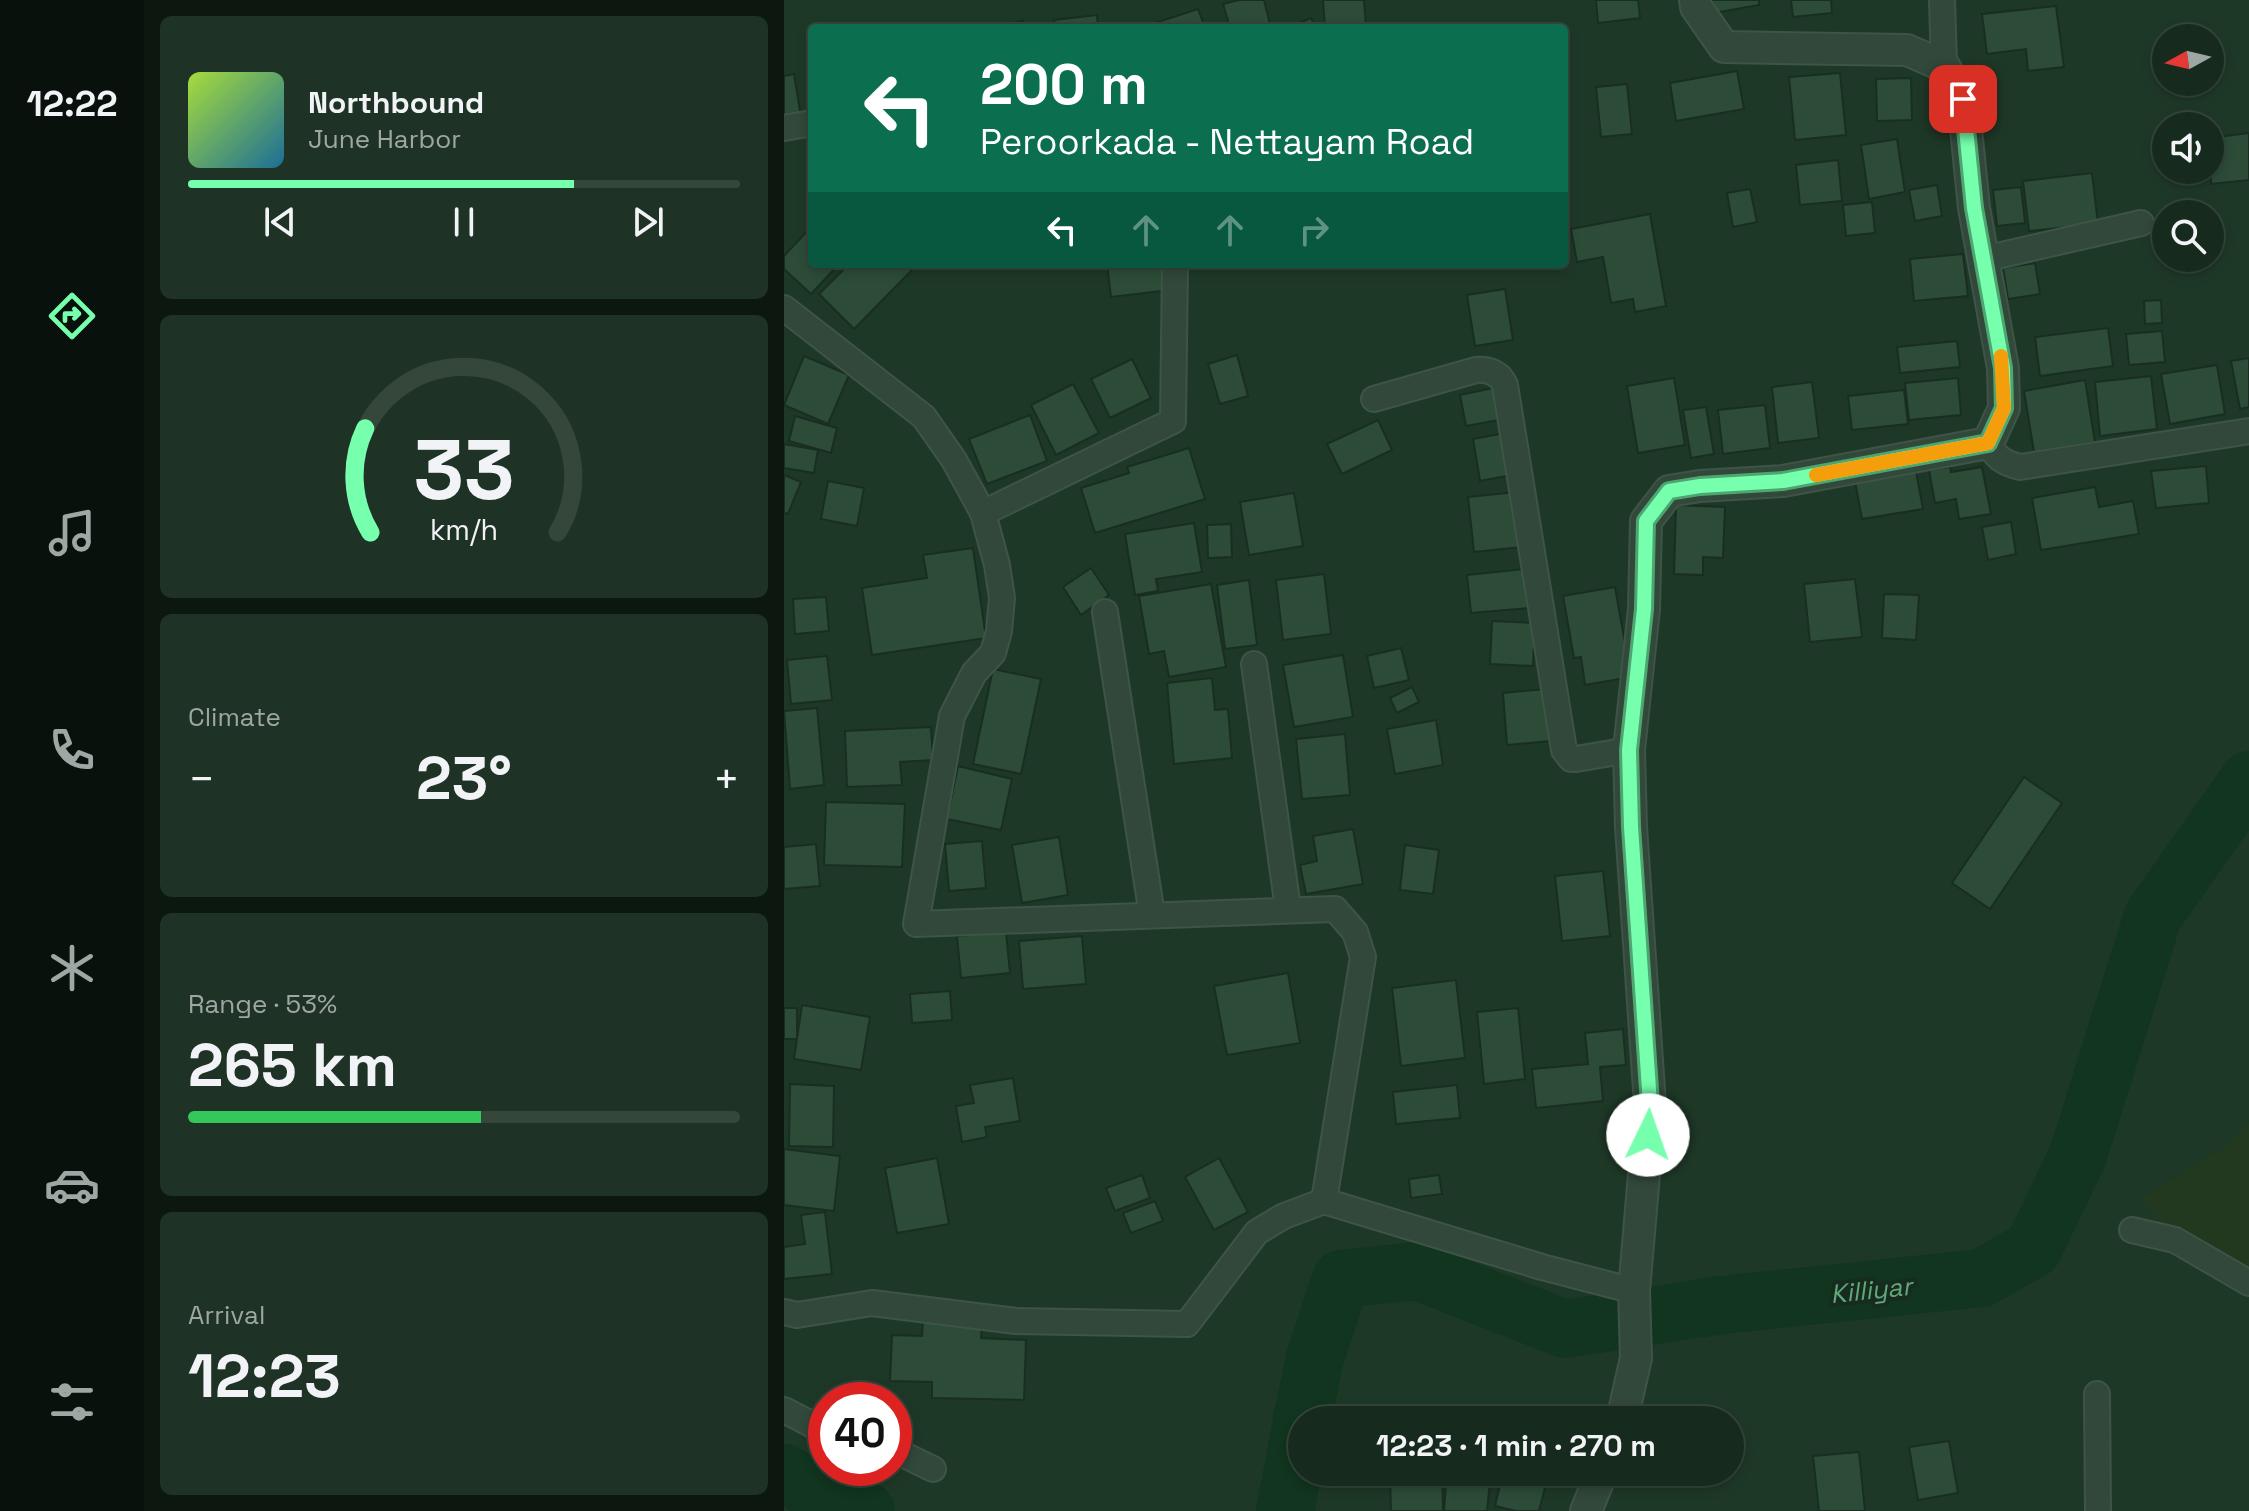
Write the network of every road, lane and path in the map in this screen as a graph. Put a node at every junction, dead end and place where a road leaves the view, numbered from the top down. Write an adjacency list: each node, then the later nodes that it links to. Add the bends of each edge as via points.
1 (1695, 0): 3 (street, via 1724,47 1907,50)
2 (1942, 0): 3 (street)
3 (1944, 66): 7 (street, via 1963,99)
4 (808, 124): 5 (street)
5 (784, 128)
6 (2141, 223): 7 (street)
7 (1984, 259): 12 (street, via 2003,368 2004,408)
8 (1175, 268): 13 (street, via 1173,421)
9 (784, 308): 13 (street, via 924,417)
10 (1374, 399): 16 (street, via 1476,370 1501,377 1565,755 1573,759)
11 (2249, 431): 12 (street, via 2020,467 1994,455)
12 (1988, 443): 16 (street, via 1783,481 1669,491 1646,521 1644,609)
13 (983, 513): 18 (street, via 1002,598 999,631 993,653 974,673 952,716 916,924)
14 (1105, 612): 18 (street)
15 (1254, 664): 17 (street)
16 (1629, 750): 22 (street, via 1650,1104)
17 (1288, 909): 18 (street); 19 (street, via 1335,909 1355,932 1363,957)
18 (1152, 915)
19 (1324, 1201): 22 (street); 23 (street, via 1257,1232 1187,1324 1016,1321 872,1303 797,1315)
20 (2132, 1230): 21 (street, via 2175,1240)
21 (2249, 1283)
22 (1634, 1291): 25 (street, via 1636,1358)
23 (784, 1312)
24 (2097, 1394): 32 (street)
25 (1625, 1406)
26 (784, 1410): 27 (street)
27 (808, 1423)
28 (912, 1459): 29 (street)
29 (933, 1469)
30 (1596, 1486): 31 (street)
31 (1586, 1511)
32 (2098, 1511)

